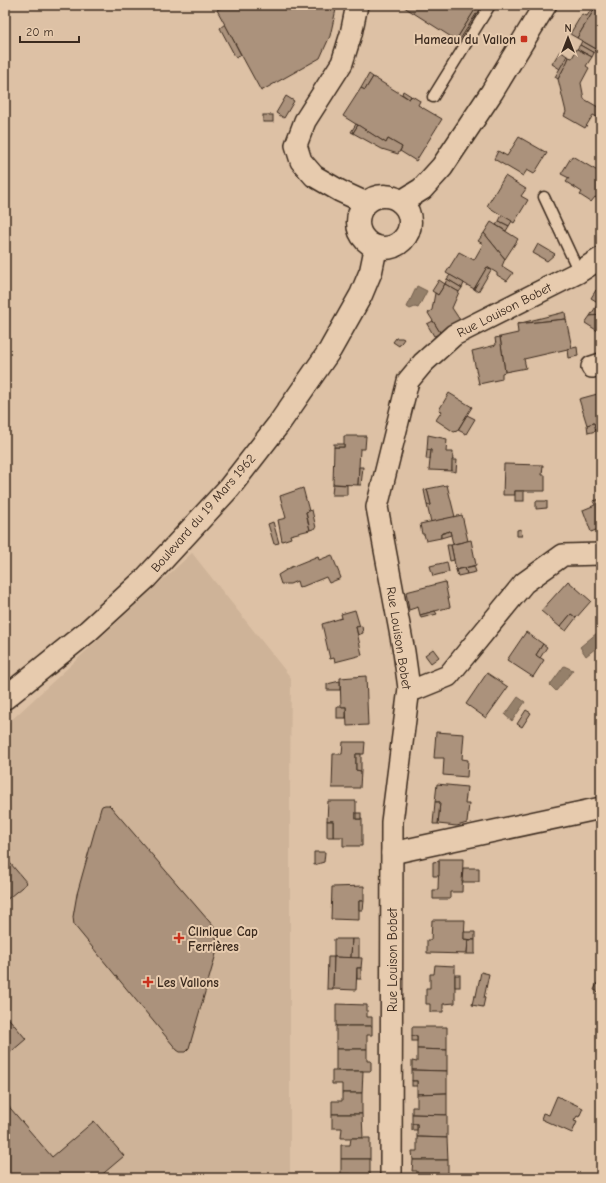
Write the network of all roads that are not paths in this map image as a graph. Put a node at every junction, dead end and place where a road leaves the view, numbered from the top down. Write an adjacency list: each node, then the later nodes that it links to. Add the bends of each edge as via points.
1 (357, 5): 7 (street, via 342,63 305,121 296,145 301,161 314,176)
2 (490, 5): 4 (lane)
3 (545, 5): 6 (main road, via 442,167 422,189)
4 (433, 98)
5 (544, 197): 10 (lane)
6 (401, 202): 7 (main road, via 395,198 379,196); 8 (main road, via 409,214 406,235 397,245)
7 (366, 203): 8 (main road, via 359,212 357,222 366,242)
8 (376, 247): 13 (main road, Boulevard du 19 Mars 1962, via 364,289 330,350 278,425 229,488 146,578 87,632)
9 (601, 258): 10 (street, Rue Louison Bobet)
10 (579, 272): 12 (street, Rue Louison Bobet, via 454,335 423,363 408,381 377,507)
11 (601, 554): 12 (street, via 563,555 524,583 448,676 416,689)
12 (409, 688): 15 (street, Rue Louison Bobet, via 392,822)
13 (5, 698)
14 (601, 808): 15 (street)
15 (392, 853): 16 (street, Rue Louison Bobet)
16 (391, 1178)

